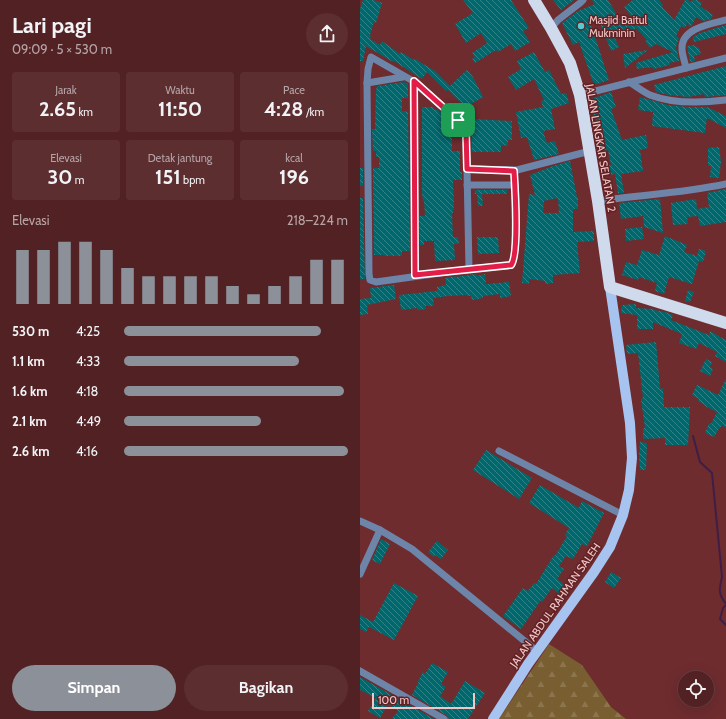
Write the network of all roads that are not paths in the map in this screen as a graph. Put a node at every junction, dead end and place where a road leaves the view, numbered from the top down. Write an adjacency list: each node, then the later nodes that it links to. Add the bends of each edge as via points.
1 (534, 0): 4 (highway, JALAN LINGKAR SELATAN 2)
2 (583, 0): 4 (street)
3 (726, 20): 6 (street, via 708,24 686,36 682,49)
4 (551, 28): 11 (highway, JALAN LINGKAR SELATAN 2, via 570,63)
5 (726, 58): 6 (street)
6 (686, 68): 9 (street)
7 (403, 77): 8 (street); 10 (street); 10 (street, via 371,57)
8 (414, 81): 14 (street, via 463,125 466,131); 21 (street)
9 (629, 82): 11 (street); 12 (street, via 662,98 707,103)
10 (367, 83): 21 (street, via 369,277 372,282 376,282)
11 (580, 95): 13 (highway, JALAN LINGKAR SELATAN 2)
12 (726, 100)
13 (590, 151): 15 (street); 19 (highway, JALAN LINGKAR SELATAN 2)
14 (467, 169): 15 (street); 17 (street)
15 (514, 171): 18 (street)
16 (726, 184): 19 (street, via 694,191)
17 (468, 185): 18 (street); 20 (street)
18 (515, 185): 20 (street, via 516,238 513,264)
19 (598, 201): 22 (highway, JALAN LINGKAR SELATAN 2)
20 (469, 269): 21 (street)
21 (415, 275)
22 (610, 287): 23 (highway); 25 (main road, JALAN ABDUL RAHMAN SALEH, via 632,451 629,490)
23 (726, 323)
24 (499, 451): 25 (street)
25 (623, 516): 29 (main road, JALAN ABDUL RAHMAN SALEH, via 610,547)
26 (360, 521): 27 (street)
27 (380, 530): 28 (street); 29 (street, via 412,549)
28 (360, 574)
29 (538, 652): 32 (main road, JALAN ABDUL RAHMAN SALEH)
30 (360, 671): 31 (street)
31 (444, 719)
32 (493, 719)

